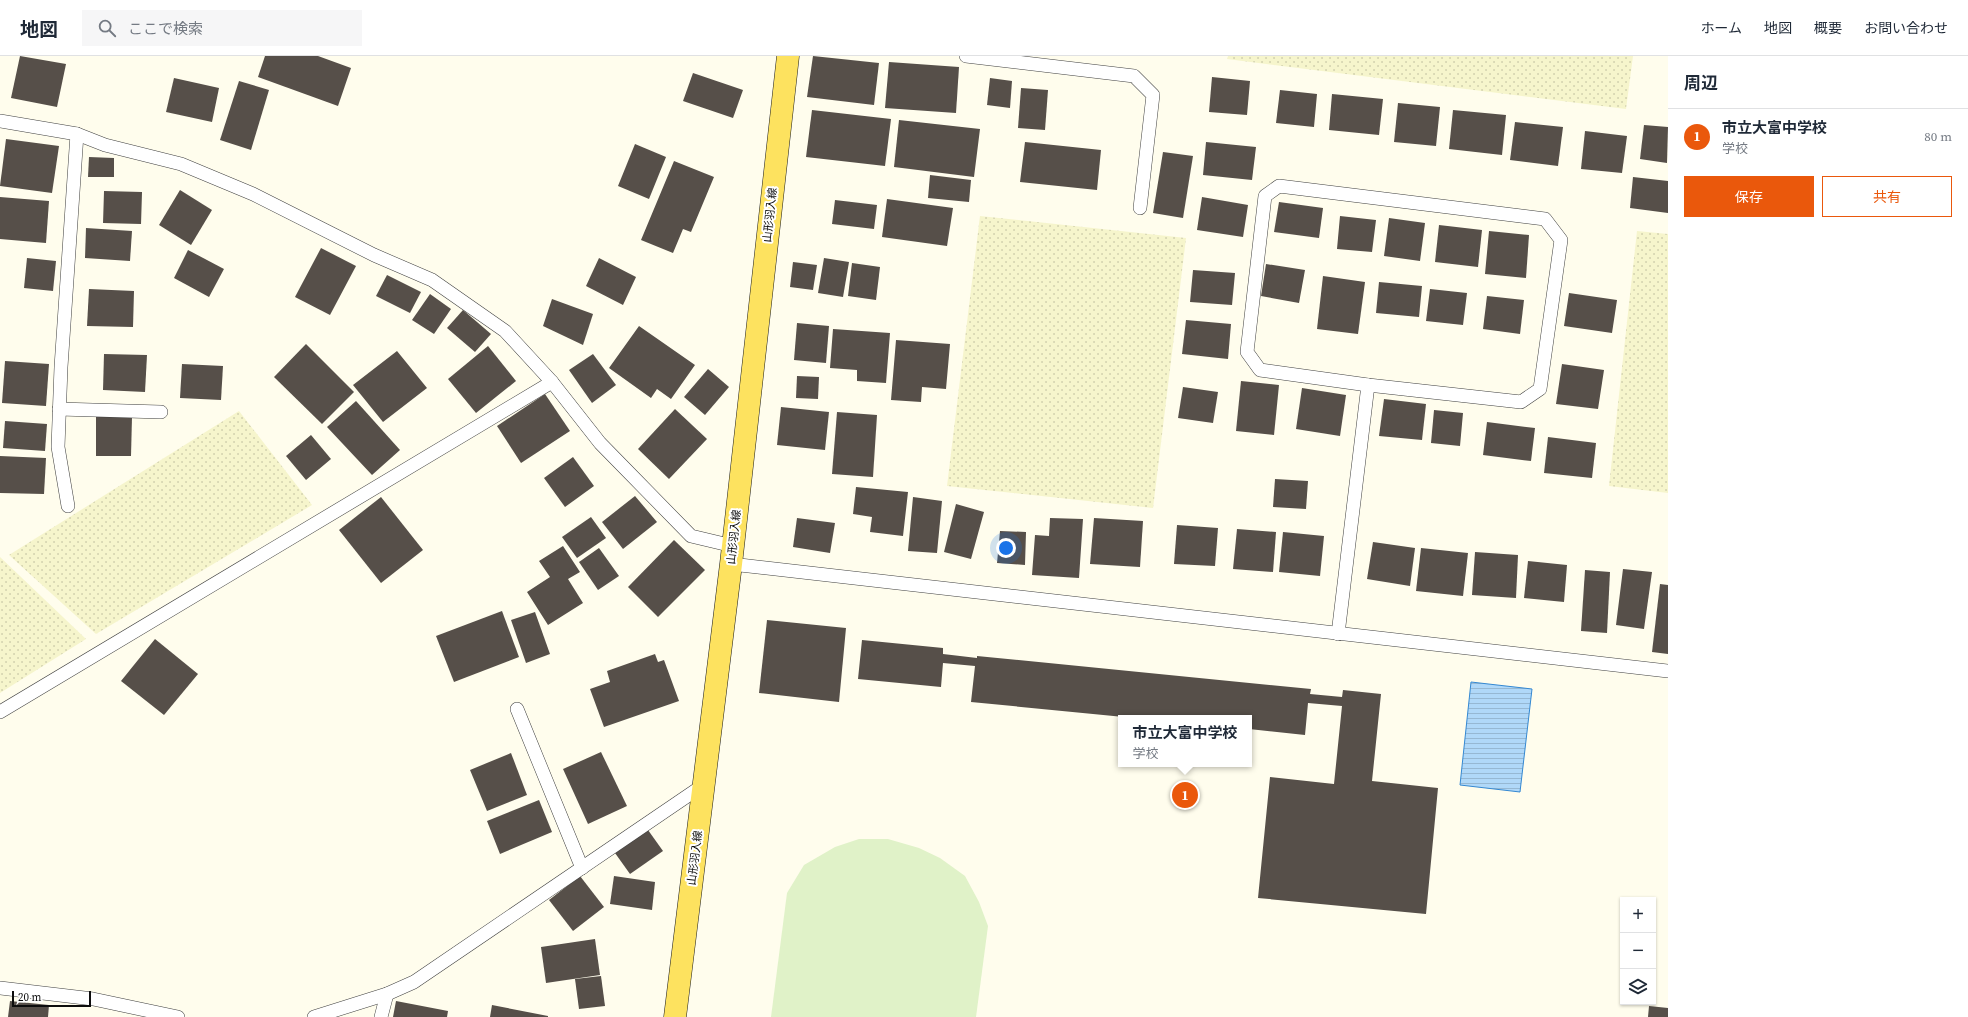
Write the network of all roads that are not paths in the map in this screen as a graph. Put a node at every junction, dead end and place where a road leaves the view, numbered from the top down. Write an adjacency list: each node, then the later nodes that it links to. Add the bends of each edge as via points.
1 (788, 56): 11 (main road, 山形羽入線)
2 (966, 56): 5 (lane, via 1134,76 1153,95)
3 (0, 121): 4 (lane)
4 (77, 134): 6 (lane, via 105,145 182,164 253,194 374,255 432,280 505,331); 8 (lane)
5 (1140, 208)
6 (552, 382): 11 (lane, via 600,443 691,536); 15 (lane)
7 (1368, 385): 7 (lane, via 1522,402 1540,389 1561,240 1545,219 1279,186 1265,196 1247,352 1260,370); 12 (lane)
8 (59, 409): 9 (lane); 10 (lane, via 58,447)
9 (161, 412)
10 (68, 506)
11 (732, 555): 12 (lane); 16 (main road, 山形羽入線)
12 (1338, 634): 13 (lane)
13 (1668, 671)
14 (517, 709): 17 (lane)
15 (0, 712)
16 (705, 784): 17 (lane); 23 (main road, 山形羽入線)
17 (582, 868): 19 (lane, via 414,982)
18 (0, 988): 20 (lane, via 93,999)
19 (387, 994): 21 (lane); 22 (lane)
20 (178, 1017)
21 (314, 1017)
22 (381, 1017)
23 (675, 1017)

